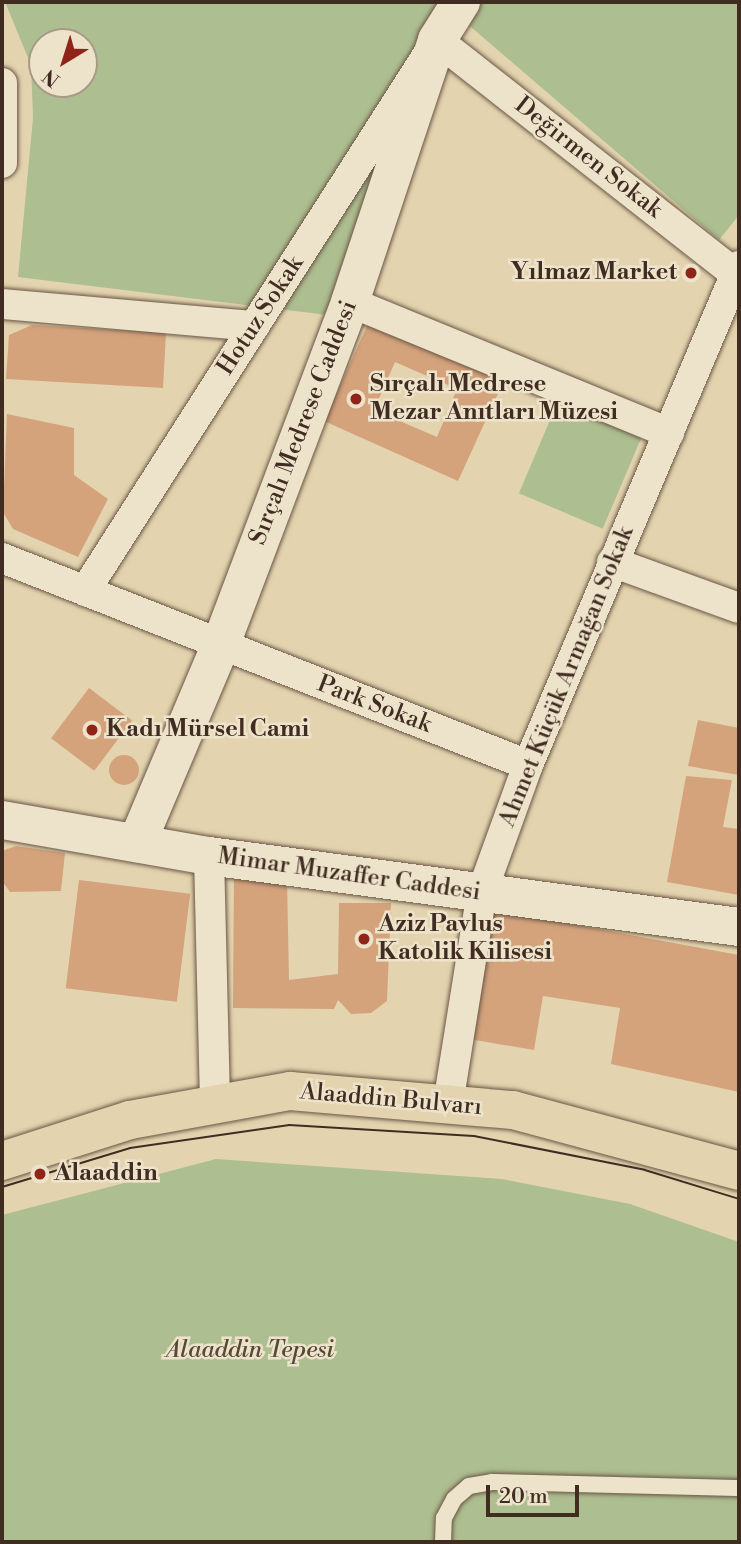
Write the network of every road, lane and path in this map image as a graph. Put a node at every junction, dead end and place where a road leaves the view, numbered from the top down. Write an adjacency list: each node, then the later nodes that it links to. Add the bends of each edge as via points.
1 (461, 2): 2 (street, Sırçalı Medrese Caddesi)
2 (437, 40): 5 (street, Değirmen Sokak); 6 (street, Sırçalı Medrese Caddesi); 8 (street, Hotuz Sokak)
3 (2, 83): 4 (street)
4 (2, 163)
5 (738, 272): 9 (street, Ahmet Küçük Armağan Sokak)
6 (350, 302): 9 (street); 14 (street, Sırçalı Medrese Caddesi)
7 (2, 304): 8 (street)
8 (254, 326): 12 (street, Hotuz Sokak)
9 (669, 433): 11 (street, Ahmet Küçük Armağan Sokak)
10 (2, 558): 12 (street, Park Sokak)
11 (612, 562): 13 (street); 15 (street, Ahmet Küçük Armağan Sokak)
12 (85, 591): 14 (street, Park Sokak)
13 (739, 608)
14 (221, 644): 15 (street, Park Sokak); 17 (street, Sırçalı Medrese Caddesi)
15 (528, 765): 19 (street, Ahmet Küçük Armağan Sokak)
16 (2, 820): 17 (street, Mimar Muzaffer Caddesi)
17 (137, 843): 18 (street, Mimar Muzaffer Caddesi)
18 (209, 856): 19 (street, Mimar Muzaffer Caddesi); 21 (street)
19 (482, 892): 20 (street, Mimar Muzaffer Caddesi); 22 (street, Ahmet Küçük Armağan Sokak)
20 (739, 927)
21 (215, 1100): 22 (main road, Alaaddin Bulvarı, via 290,1091); 23 (main road, Alaaddin Bulvarı)
22 (448, 1104): 24 (main road, Alaaddin Bulvarı, via 565,1122)
23 (2, 1161)
24 (739, 1171)
25 (739, 1488): 26 (lane, via 468,1486 444,1518)
26 (443, 1542)

